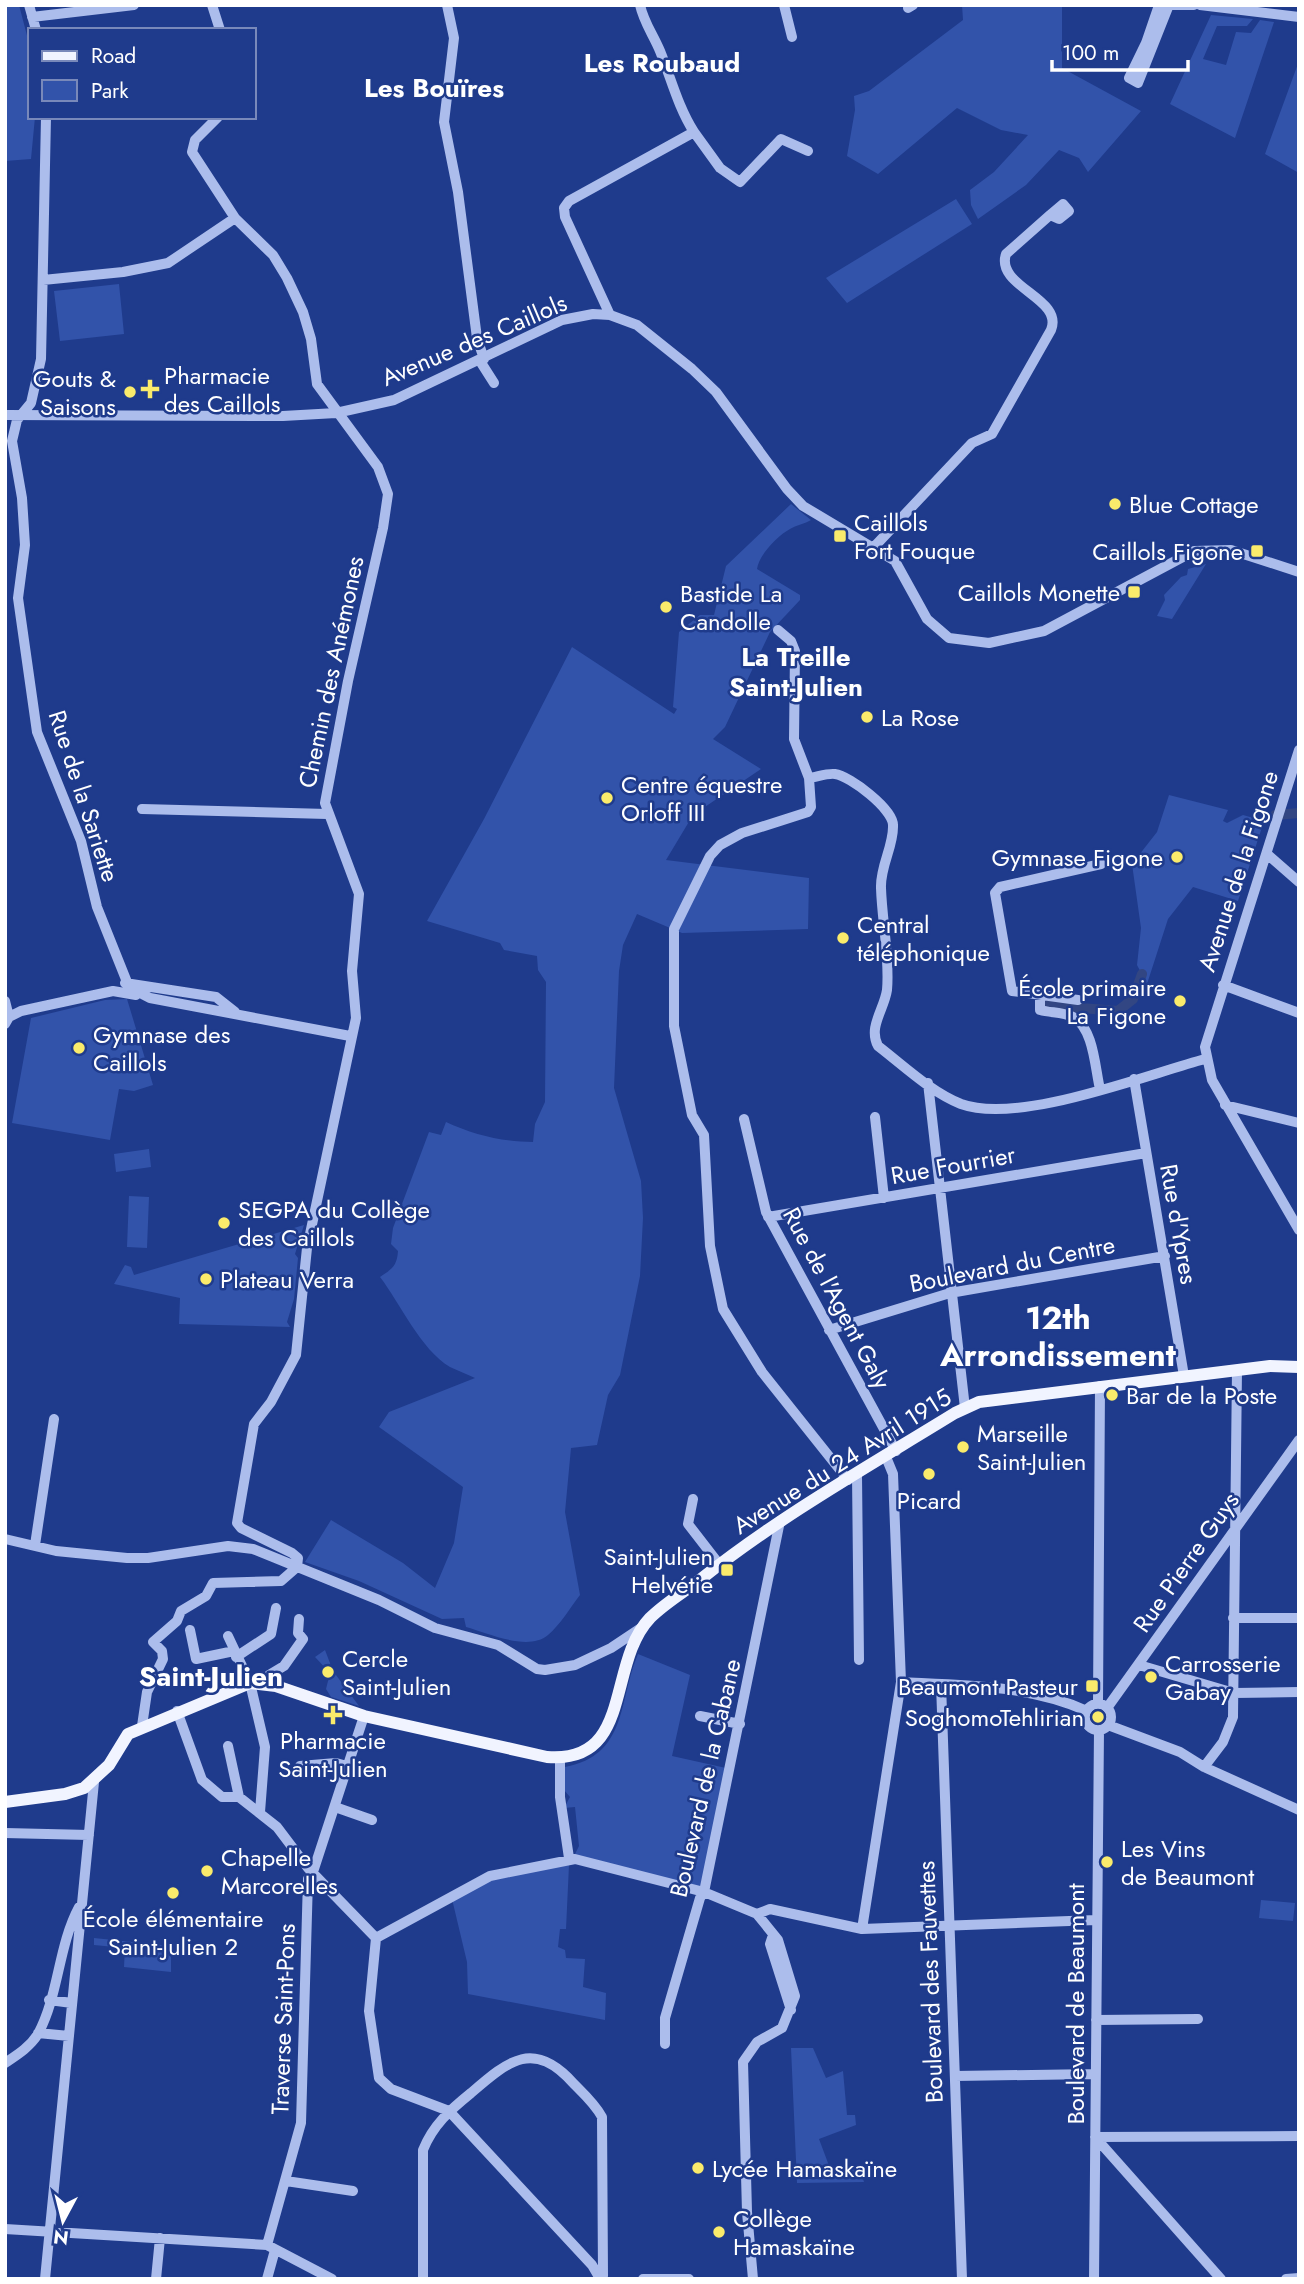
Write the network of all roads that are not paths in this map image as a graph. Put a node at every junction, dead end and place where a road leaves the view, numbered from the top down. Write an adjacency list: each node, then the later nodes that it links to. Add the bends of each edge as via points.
1 (29, 5): 11 (street)
2 (134, 5): 11 (street)
3 (212, 5): 14 (street)
4 (447, 5): 24 (street, via 454,38 443,122)
5 (640, 5): 18 (street)
6 (784, 5): 15 (street)
7 (1159, 5): 8 (street, via 1129,78 1138,83)
8 (1170, 5): 9 (street)
9 (1194, 5)
10 (1200, 5): 12 (street)
11 (32, 17): 13 (street)
12 (1299, 17)
13 (35, 28)
14 (219, 28)
15 (792, 37)
16 (46, 119): 22 (street, Rue de la Sariette)
17 (216, 119): 21 (street, Chemin des Anémones, via 195,141 192,152)
18 (694, 132): 19 (street, via 720,168 740,182 781,139); 23 (street, via 569,201 564,208)
19 (808, 151)
20 (1050, 215): 29 (street, via 1004,260 1007,270 1051,312 1053,323 992,434 972,443)
21 (234, 218): 22 (street, via 168,263); 26 (street, Chemin des Anémones, via 273,255 287,278 311,339 313,374)
22 (43, 280): 27 (street, Rue de la Sariette, via 41,359)
23 (610, 315): 24 (street, Avenue des Caillols, via 562,320); 29 (street, Avenue des Caillols, via 637,325 716,392 803,506)
24 (482, 360): 25 (street); 26 (street, Avenue des Caillols, via 394,400)
25 (494, 383)
26 (336, 413): 27 (street, Avenue des Caillols); 35 (street, Chemin des Anémones, via 378,467 387,494 324,803)
27 (24, 414): 28 (street, Avenue des Caillols); 39 (street, Rue de la Sariette, via 17,420 12,441 25,545 18,598 33,713 43,754 88,859 97,907)
28 (5, 415)
29 (874, 548): 30 (street, Avenue des Caillols, via 895,561 932,626 950,638 974,643 1044,631 1195,551 1231,550)
30 (1299, 572)
31 (778, 630): 33 (street, via 795,651 794,739)
32 (1298, 756): 36 (street, Avenue de la Figone)
33 (809, 778): 52 (street, via 843,777 881,805 894,824 882,864 887,988 874,1039); 74 (street, via 811,807 807,812 742,833 710,856 674,929 674,1026 692,1115 704,1135 710,1246 723,1309 762,1372)
34 (142, 809): 35 (street)
35 (327, 814): 49 (street, Chemin des Anémones, via 359,894 352,971 356,1018)
36 (1267, 854): 38 (street); 40 (street, Avenue de la Figone)
37 (1101, 864): 45 (street, via 1000,887 995,893 1012,991)
38 (1299, 882)
39 (125, 983): 41 (street); 42 (street); 47 (street, via 216,997)
40 (1223, 985): 46 (street); 50 (street, Avenue de la Figone)
41 (113, 991): 42 (street); 48 (street, via 21,1011)
42 (143, 996): 47 (street)
43 (1078, 1000): 45 (street)
44 (5, 1001): 48 (street)
45 (1039, 1001): 53 (street, via 1081,1022)
46 (1299, 1013)
47 (238, 1015): 49 (street)
48 (7, 1020)
49 (350, 1036): 81 (street, Chemin des Anémones, via 307,1248 296,1355 254,1424 237,1523 292,1553 298,1558)
50 (1205, 1059): 51 (street); 54 (street)
51 (1133, 1079): 53 (street); 58 (street, Rue d'Ypres)
52 (928, 1083): 53 (street, via 963,1104 986,1107 1058,1101); 59 (street)
53 (1100, 1089)
54 (1225, 1105): 57 (street); 62 (street)
55 (875, 1116): 60 (street)
56 (744, 1119): 61 (street, Rue de l'Agent Galy)
57 (1299, 1123)
58 (1146, 1153): 59 (street, Rue Fourrier); 63 (street, Rue d'Ypres)
59 (939, 1189): 60 (street, Rue Fourrier); 64 (street)
60 (884, 1198): 61 (street, Rue Fourrier)
61 (768, 1217): 65 (street, Rue de l'Agent Galy)
62 (1299, 1230)
63 (1165, 1256): 64 (street, Boulevard du Centre); 68 (street, Rue d'Ypres)
64 (950, 1293): 65 (street, Boulevard du Centre); 70 (street)
65 (829, 1330): 73 (street, Rue de l'Agent Galy)
66 (1299, 1367): 67 (main road, Avenue du 24 Avril 1915)
67 (1237, 1370): 68 (main road, Avenue du 24 Avril 1915); 77 (street)
68 (1184, 1376): 69 (main road, Avenue du 24 Avril 1915)
69 (1101, 1386): 70 (main road, Avenue du 24 Avril 1915, via 979,1402); 97 (street)
70 (965, 1408): 73 (main road, Avenue du 24 Avril 1915)
71 (54, 1419): 79 (street)
72 (1299, 1440): 77 (street, Rue Pierre Guys)
73 (891, 1454): 74 (main road, Avenue du 24 Avril 1915); 92 (street, Rue de l'Agent Galy)
74 (853, 1477): 76 (main road, Avenue du 24 Avril 1915); 90 (street)
75 (693, 1499): 80 (street, via 688,1524)
76 (780, 1521): 80 (main road, Avenue du 24 Avril 1915); 102 (street, Boulevard de la Cabane)
77 (1235, 1527): 83 (street); 91 (street, Rue Pierre Guys)
78 (5, 1539): 79 (street)
79 (35, 1545): 81 (street, via 137,1558 236,1546)
80 (719, 1564): 86 (main road, Avenue du 24 Avril 1915)
81 (297, 1567): 86 (street, Chemin des Anémones, via 435,1628 498,1645 537,1669 575,1665); 103 (street, via 281,1581 213,1583 206,1596 181,1611 177,1621 153,1642 163,1663 147,1692)
82 (276, 1608): 89 (street, via 271,1634)
83 (1233, 1618): 84 (street); 96 (street)
84 (1299, 1618)
85 (299, 1619): 93 (street, via 298,1633 303,1639 284,1666)
86 (641, 1628): 106 (main road, via 630,1648 607,1732 582,1753)
87 (190, 1630): 89 (street, via 196,1659)
88 (228, 1636): 89 (street)
89 (235, 1654): 93 (street)
90 (859, 1660)
91 (1139, 1665): 96 (street); 97 (street, Rue Pierre Guys)
92 (901, 1682): 94 (street); 126 (street, Rue de l'Agent Galy)
93 (256, 1683): 98 (main road); 100 (main road); 115 (street, via 266,1755)
94 (941, 1684): 99 (street, via 1045,1697); 125 (street, Boulevard des Fauvettes)
95 (1299, 1692): 96 (street)
96 (1234, 1693): 109 (street, via 1229,1731)
97 (1103, 1706): 99 (street); 104 (street, Boulevard de Beaumont, via 1111,1717)
98 (177, 1711): 103 (main road); 111 (street, via 202,1780 222,1797)
99 (1087, 1711): 104 (street, via 1087,1724)
100 (364, 1716): 106 (main road); 108 (street, Traverse Saint-Pons)
101 (700, 1716): 102 (street)
102 (740, 1724): 121 (street, Boulevard de la Cabane)
103 (142, 1726): 110 (main road, via 128,1734)
104 (1103, 1728): 109 (street, via 1180,1752); 124 (street, Boulevard de Beaumont)
105 (228, 1746): 111 (street)
106 (560, 1758): 119 (street)
107 (300, 1766): 108 (street)
108 (347, 1766): 113 (street, Traverse Saint-Pons)
109 (1204, 1767): 114 (street)
110 (94, 1782): 112 (main road, via 65,1794); 118 (street)
111 (239, 1797): 115 (street)
112 (5, 1801)
113 (335, 1807): 116 (street); 120 (street, Traverse Saint-Pons)
114 (1299, 1810)
115 (260, 1812): 120 (street)
116 (372, 1820)
117 (5, 1833): 118 (street)
118 (89, 1835): 122 (street)
119 (569, 1858): 121 (street); 127 (street, via 490,1876)
120 (313, 1872): 127 (street); 141 (street, Traverse Saint-Pons, via 308,1879 301,2123)
121 (704, 1892): 123 (street); 134 (street, Boulevard de la Cabane, via 665,2018)
122 (82, 1902): 128 (street, via 69,1926); 129 (street)
123 (757, 1914): 126 (street, via 770,1909); 156 (street, via 773,1936 771,1944 791,2010 782,2028 757,2042 743,2062)
124 (1096, 1920): 125 (street); 131 (street, Boulevard de Beaumont)
125 (949, 1926): 126 (street); 137 (street, Boulevard des Fauvettes)
126 (862, 1929)
127 (376, 1938): 138 (street, via 369,2011 379,2078 391,2089)
128 (49, 2000): 129 (street); 132 (street)
129 (72, 2003): 133 (street)
130 (1199, 2019): 131 (street)
131 (1096, 2020): 136 (street, Boulevard de Beaumont)
132 (38, 2033): 133 (street); 135 (street, via 26,2049)
133 (69, 2036): 144 (street)
134 (665, 2044)
135 (5, 2063)
136 (1095, 2074): 137 (street); 140 (street, Boulevard de Beaumont)
137 (955, 2076): 157 (street, Boulevard des Fauvettes)
138 (449, 2111): 147 (street); 147 (street, via 517,2059 547,2060 563,2071 602,2117); 153 (street, via 430,2132 423,2150)
139 (1299, 2136): 140 (street)
140 (1095, 2137): 158 (street, Boulevard de Beaumont); 159 (street)
141 (286, 2180): 142 (street); 146 (street, Traverse Saint-Pons)
142 (354, 2191)
143 (5, 2229): 144 (street)
144 (50, 2232): 145 (street); 149 (street)
145 (160, 2238): 146 (street); 150 (street)
146 (271, 2247): 151 (street, Traverse Saint-Pons); 152 (street)
147 (602, 2277)
148 (1299, 2278): 160 (street)
149 (45, 2279)
150 (156, 2279)
151 (267, 2279)
152 (332, 2279)
153 (423, 2279)
154 (643, 2279): 155 (street)
155 (689, 2279)
156 (753, 2279)
157 (962, 2279)
158 (1094, 2279)
159 (1221, 2279)
160 (1286, 2279)

